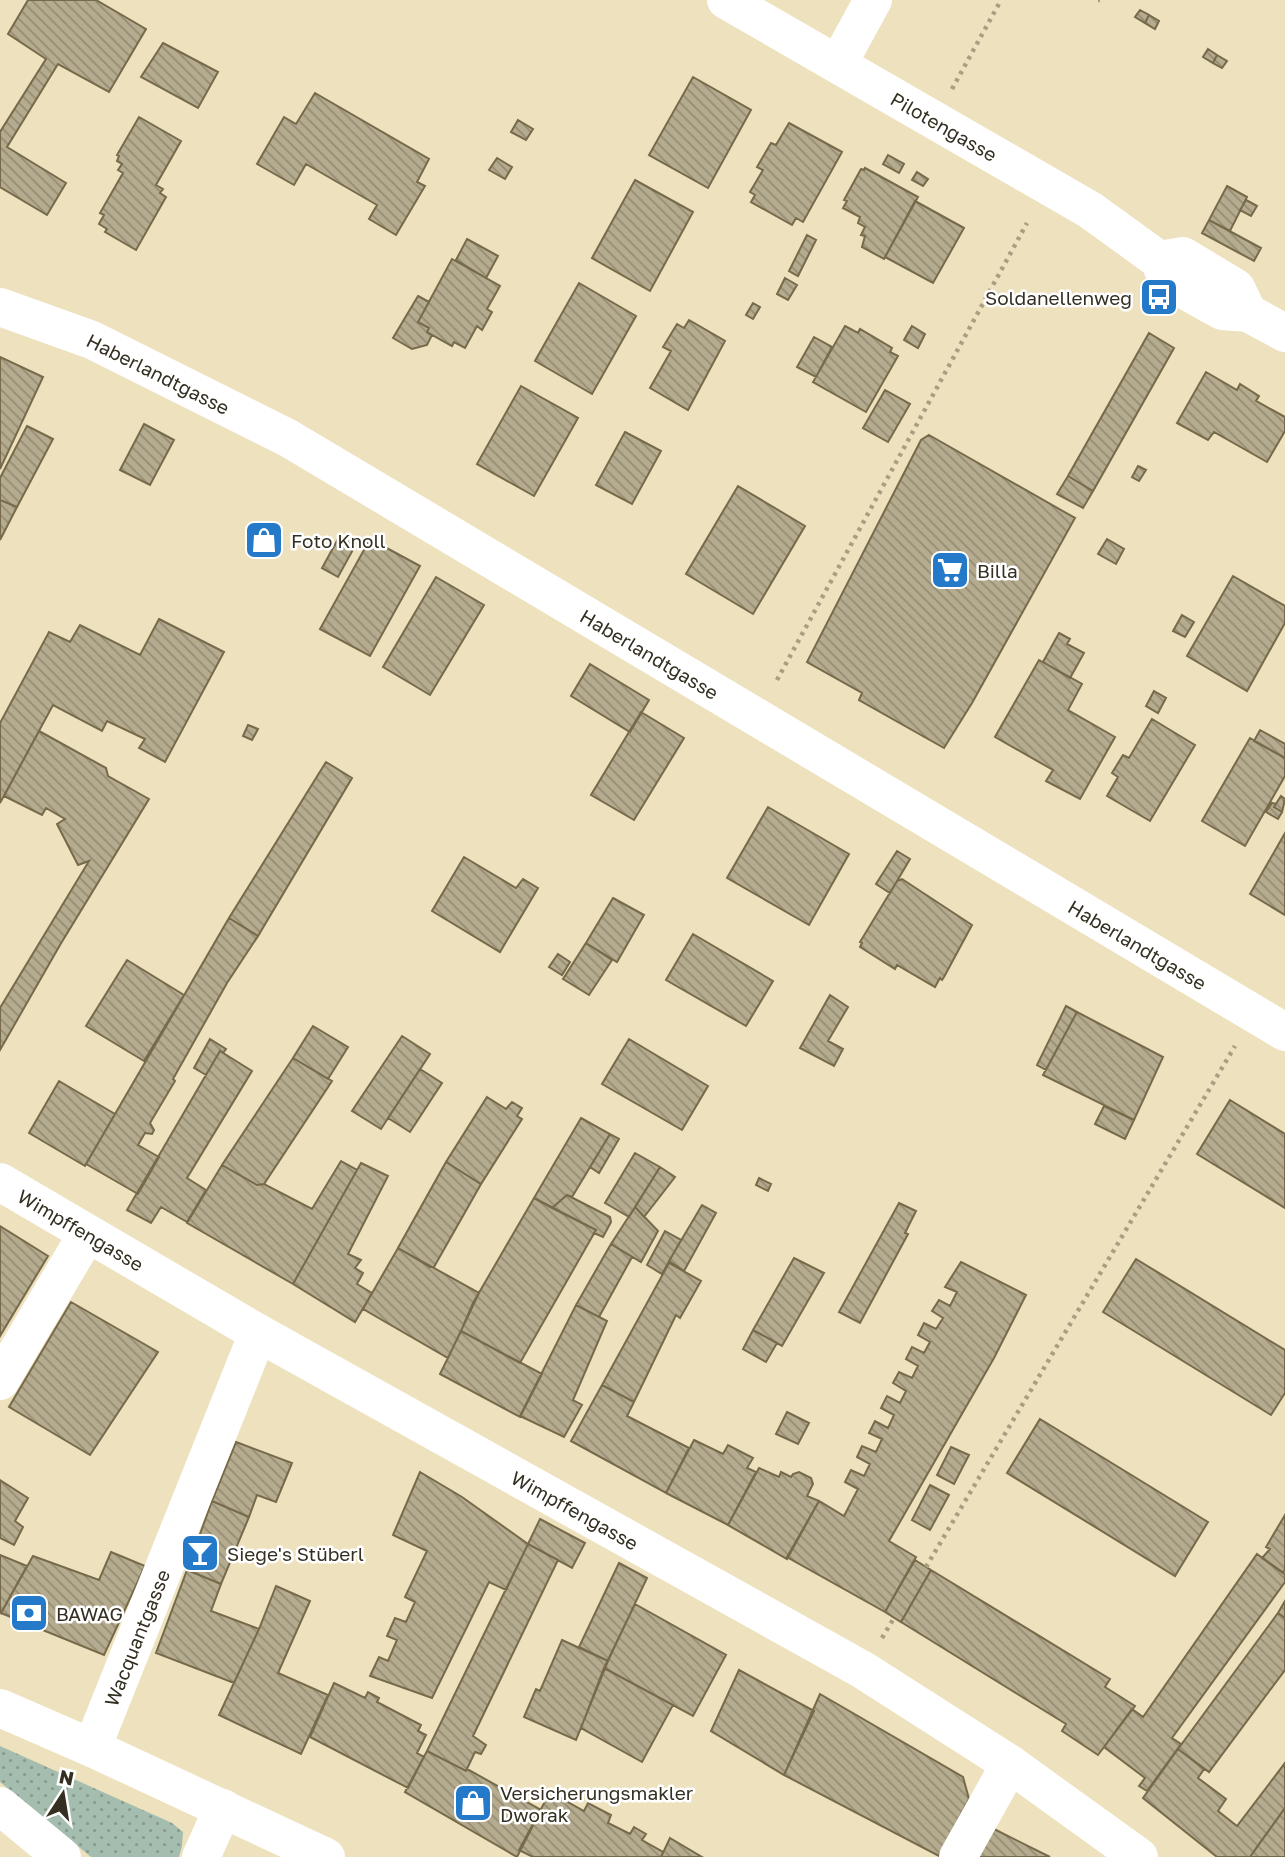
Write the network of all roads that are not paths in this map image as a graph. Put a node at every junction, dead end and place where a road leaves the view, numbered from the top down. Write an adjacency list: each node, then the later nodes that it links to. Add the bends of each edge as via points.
1 (726, 0): 3 (street, Pilotengasse)
2 (873, 0): 3 (street)
3 (838, 64): 5 (street, Pilotengasse, via 1090,210 1159,260 1168,281 1222,311 1248,313)
4 (0, 307): 6 (street, Haberlandtgasse, via 92,341 288,438)
5 (1285, 333)
6 (1270, 1022)
7 (0, 1182): 8 (street, Wimpffengasse)
8 (87, 1234): 9 (street, Wimpffengasse); 10 (street)
9 (258, 1333): 12 (street, Wacquantgasse); 13 (street, Wimpffengasse, via 863,1670)
10 (0, 1381)
11 (0, 1708): 12 (street)
12 (92, 1748): 15 (street)
13 (1010, 1764): 19 (street); 20 (street, Wimpffengasse)
14 (0, 1806): 16 (street)
15 (223, 1808): 17 (street); 18 (street)
16 (62, 1857)
17 (201, 1857)
18 (326, 1857)
19 (958, 1857)
20 (1139, 1857)

